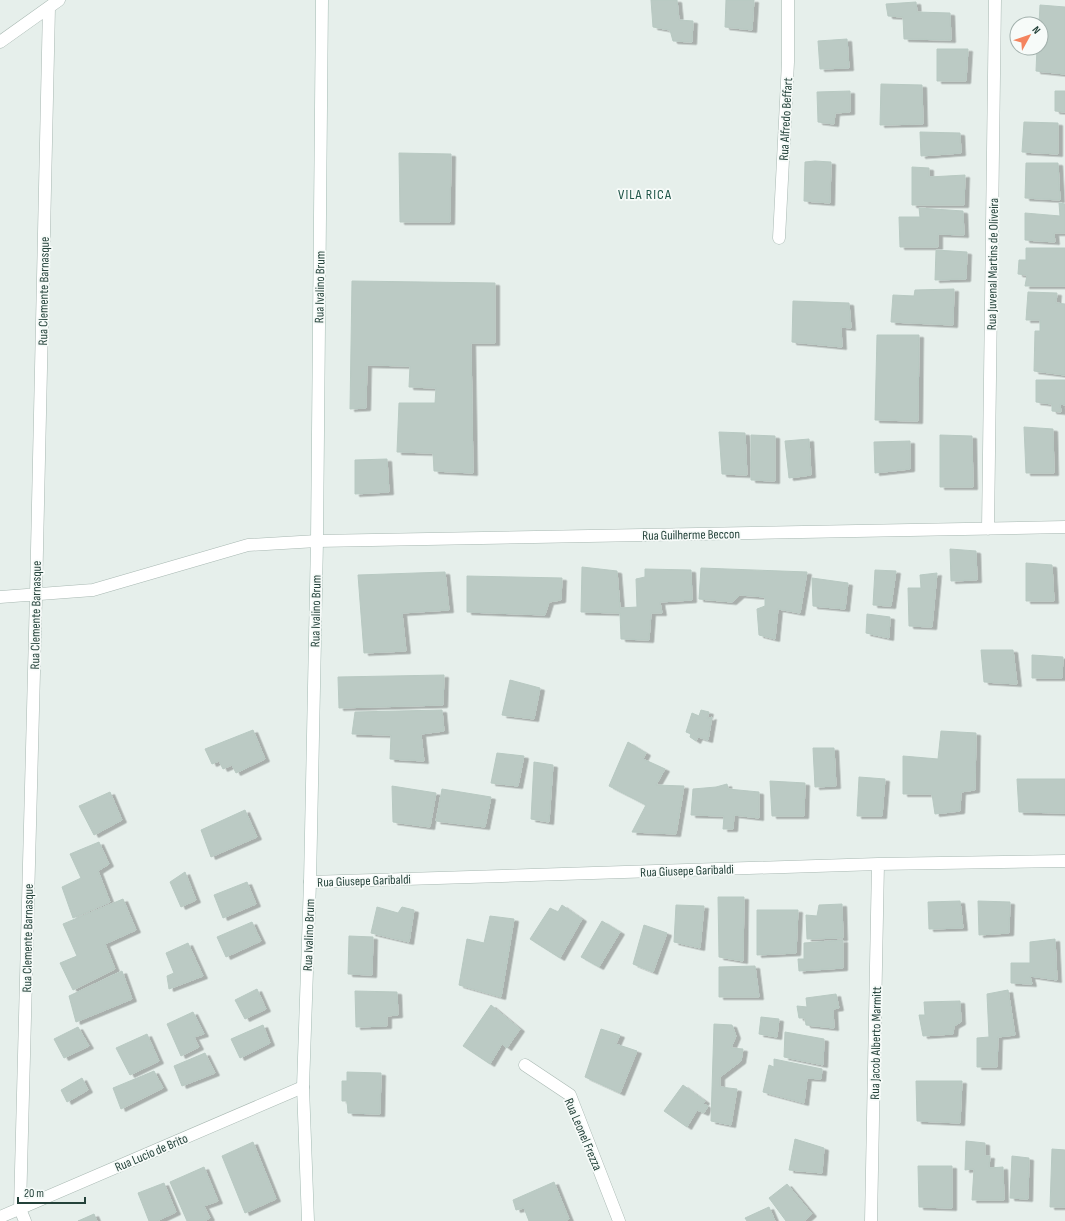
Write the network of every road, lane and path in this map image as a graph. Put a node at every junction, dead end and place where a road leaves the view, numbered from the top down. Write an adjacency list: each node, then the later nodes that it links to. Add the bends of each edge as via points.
1 (59, 0): 5 (street)
2 (322, 0): 10 (street, Rua Ivalino Brum)
3 (788, 0): 7 (street, Rua Alfredo Beffart, via 788,62)
4 (995, 0): 9 (street, Rua Juvenal Martins de Oliveira)
5 (49, 7): 6 (street); 11 (street, Rua Clemente Barnasque)
6 (0, 42)
7 (779, 238)
8 (1065, 527): 9 (street, Rua Guilherme Beccon)
9 (988, 529): 10 (street, Rua Guilherme Beccon)
10 (317, 541): 11 (street, Rua Guilherme Beccon, via 248,545 93,590); 15 (street, Rua Ivalino Brum)
11 (36, 595): 12 (street, Rua Guilherme Beccon); 18 (street, Rua Clemente Barnasque)
12 (0, 597)
13 (1065, 861): 14 (street, Rua Giusepe Garibaldi)
14 (878, 864): 15 (street, Rua Giusepe Garibaldi); 23 (street, Rua Jacob Alberto Marmitt)
15 (310, 882): 17 (street, Rua Ivalino Brum)
16 (526, 1065): 22 (street, Rua Leonel Frezza, via 570,1094)
17 (302, 1087): 18 (street, Rua Lucio de Brito); 21 (street, Rua Ivalino Brum)
18 (20, 1209): 19 (street, Rua Lucio de Brito); 20 (street, Rua Clemente Barnasque)
19 (0, 1217)
20 (25, 1221)
21 (308, 1221)
22 (619, 1221)
23 (872, 1221)

